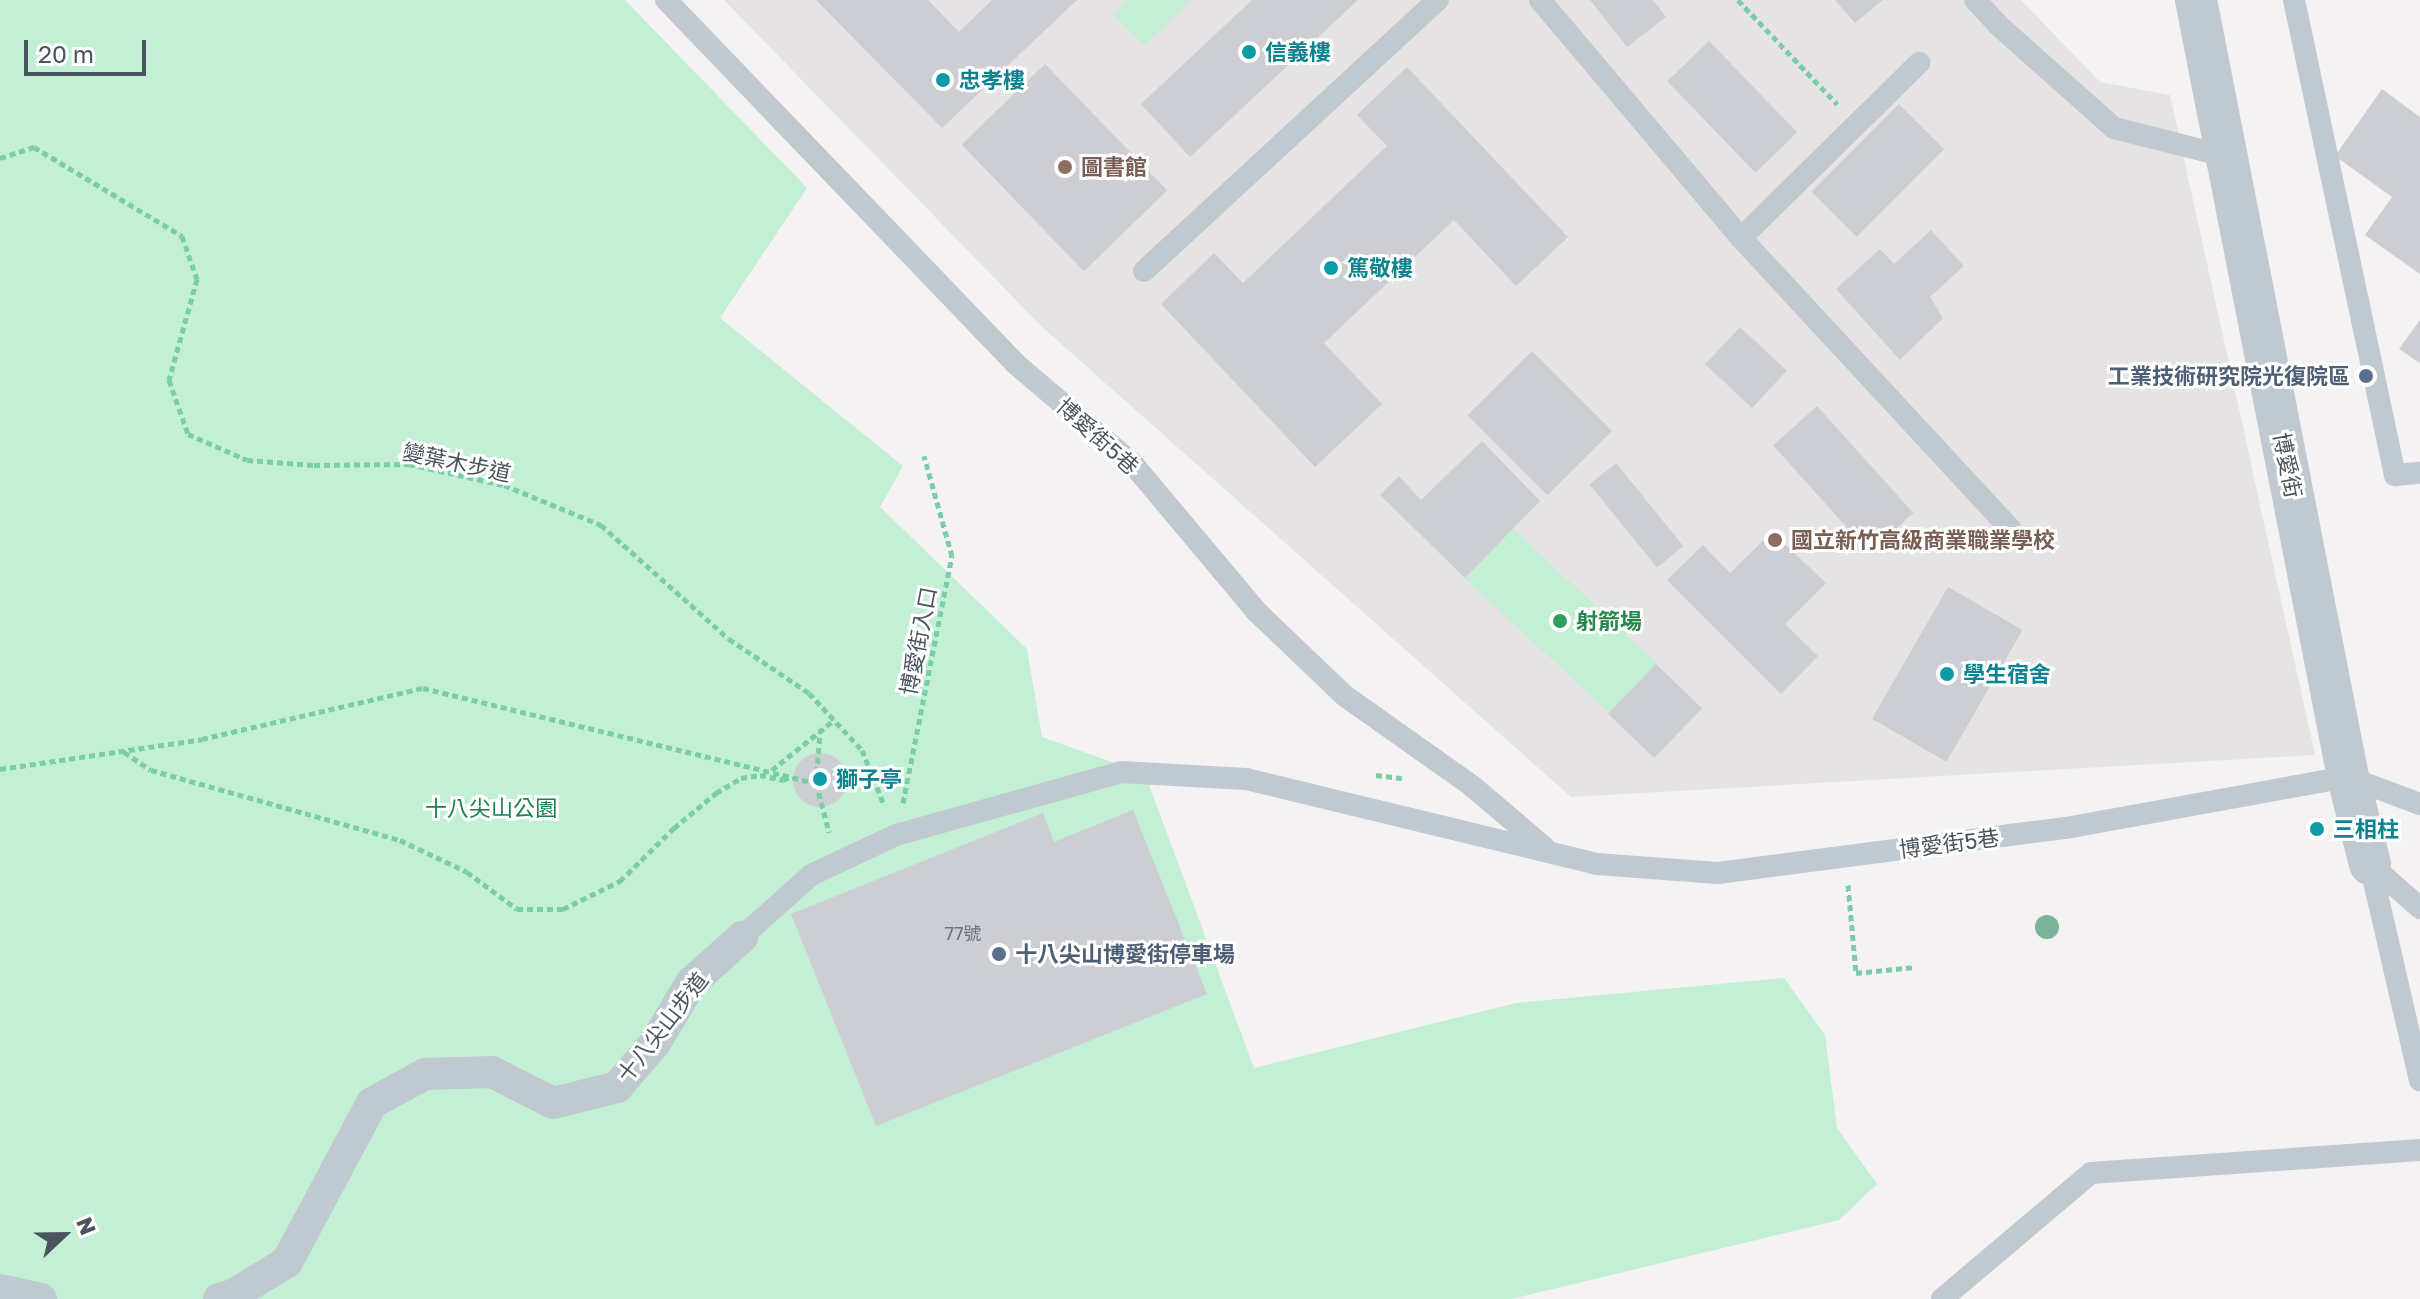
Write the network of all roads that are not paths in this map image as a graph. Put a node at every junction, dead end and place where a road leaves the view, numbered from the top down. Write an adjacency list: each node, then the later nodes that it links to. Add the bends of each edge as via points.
1 (666, 0): 16 (lane, 博愛街5巷, via 1016,364 1132,463 1256,611 1345,696 1472,786)
2 (1438, 0): 10 (lane)
3 (1540, 0): 9 (lane)
4 (1975, 0): 8 (lane, via 2114,128)
5 (2196, 0): 8 (street, 博愛街)
6 (2294, 0): 11 (lane, via 2395,475)
7 (1919, 63): 9 (lane)
8 (2229, 157): 13 (street, 博愛街)
9 (1741, 238): 12 (lane)
10 (1144, 271)
11 (2420, 473)
12 (2011, 530)
13 (2348, 777): 14 (lane); 16 (lane, 博愛街5巷, via 2066,828 1718,873 1597,864); 17 (street, 博愛街)
14 (2420, 804)
15 (896, 835): 16 (lane, 博愛街5巷, via 1121,772 1246,779); 19 (lane, 十八尖山步道, via 811,875)
16 (1548, 850)
17 (2370, 864): 18 (lane); 20 (lane)
18 (2420, 908)
19 (742, 937): 24 (street, 十八尖山步道, via 691,983 655,1043 617,1087 553,1103 492,1072 425,1074 372,1103 287,1262)
20 (2420, 1080)
21 (2420, 1150): 25 (lane, via 2091,1173)
22 (0, 1290): 23 (street)
23 (41, 1299)
24 (219, 1299)
25 (1942, 1299)

